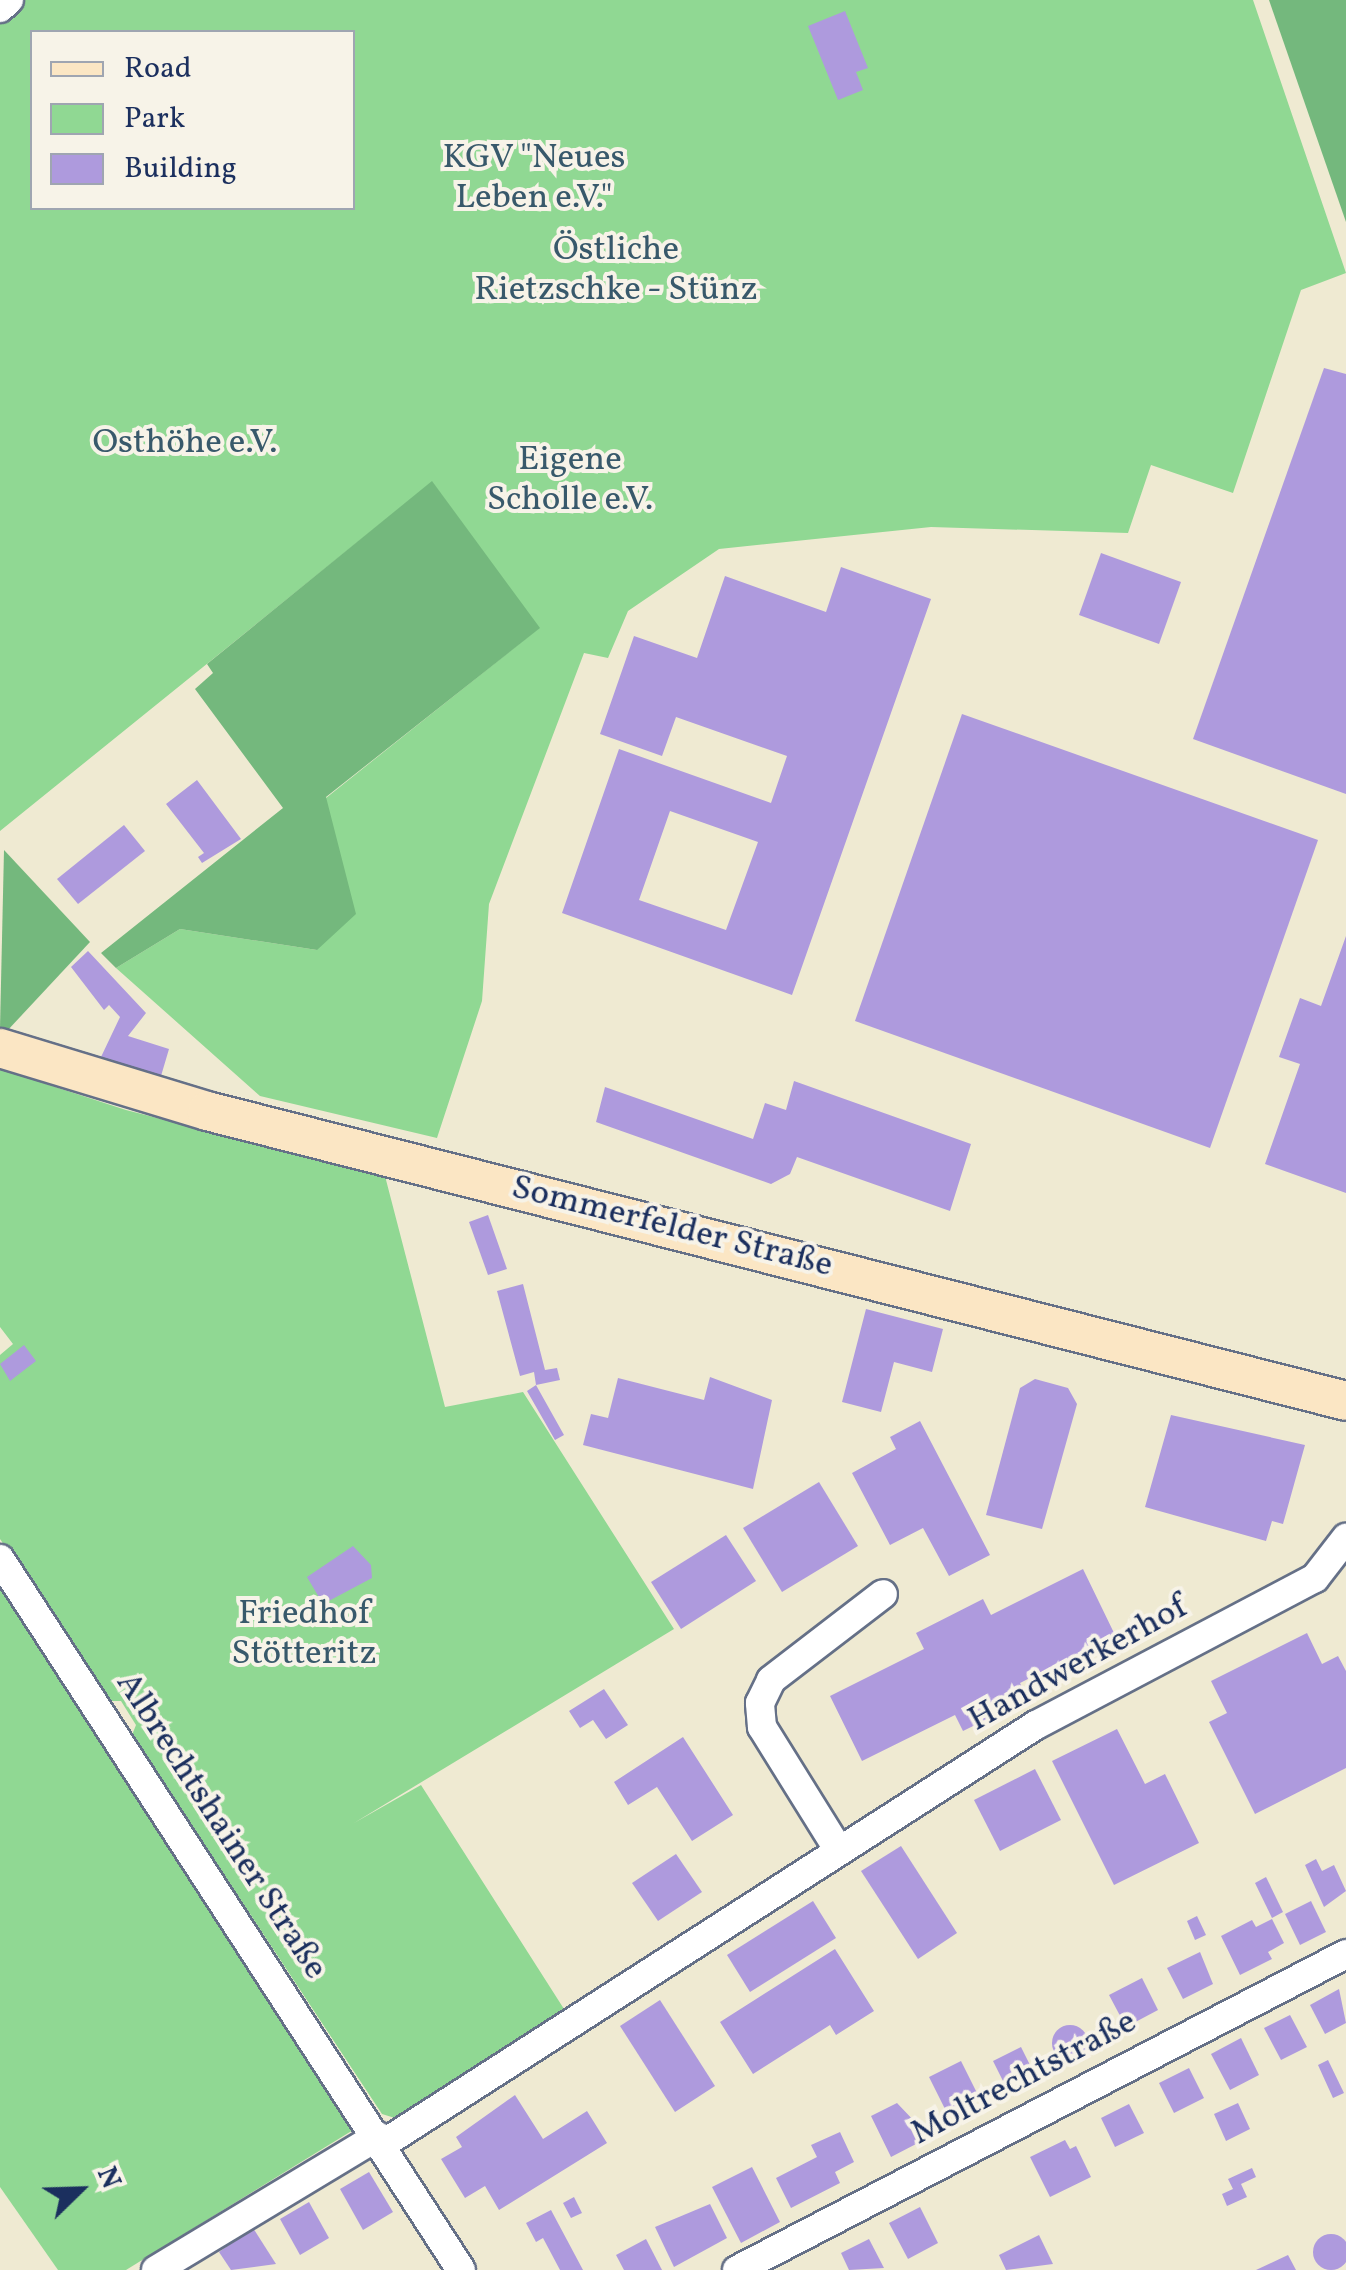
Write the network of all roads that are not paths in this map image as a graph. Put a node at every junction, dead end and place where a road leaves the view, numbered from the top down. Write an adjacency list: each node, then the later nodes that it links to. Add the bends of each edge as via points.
1 (9, 0): 2 (street)
2 (0, 8)
3 (0, 1048): 4 (main road, Sommerfelder Straße, via 207,1110)
4 (1346, 1401)
5 (1346, 1538): 8 (street, Handwerkerhof, via 1314,1578 1036,1725)
6 (0, 1559): 10 (street, Albrechtshainer Straße)
7 (883, 1594): 8 (street, via 771,1680 760,1703 762,1727)
8 (838, 1849): 10 (street, Handwerkerhof)
9 (1346, 1954): 13 (street, Moltrechtstraße)
10 (380, 2140): 11 (street); 12 (street, Albrechtshainer Straße)
11 (156, 2270)
12 (461, 2270)
13 (737, 2270)

